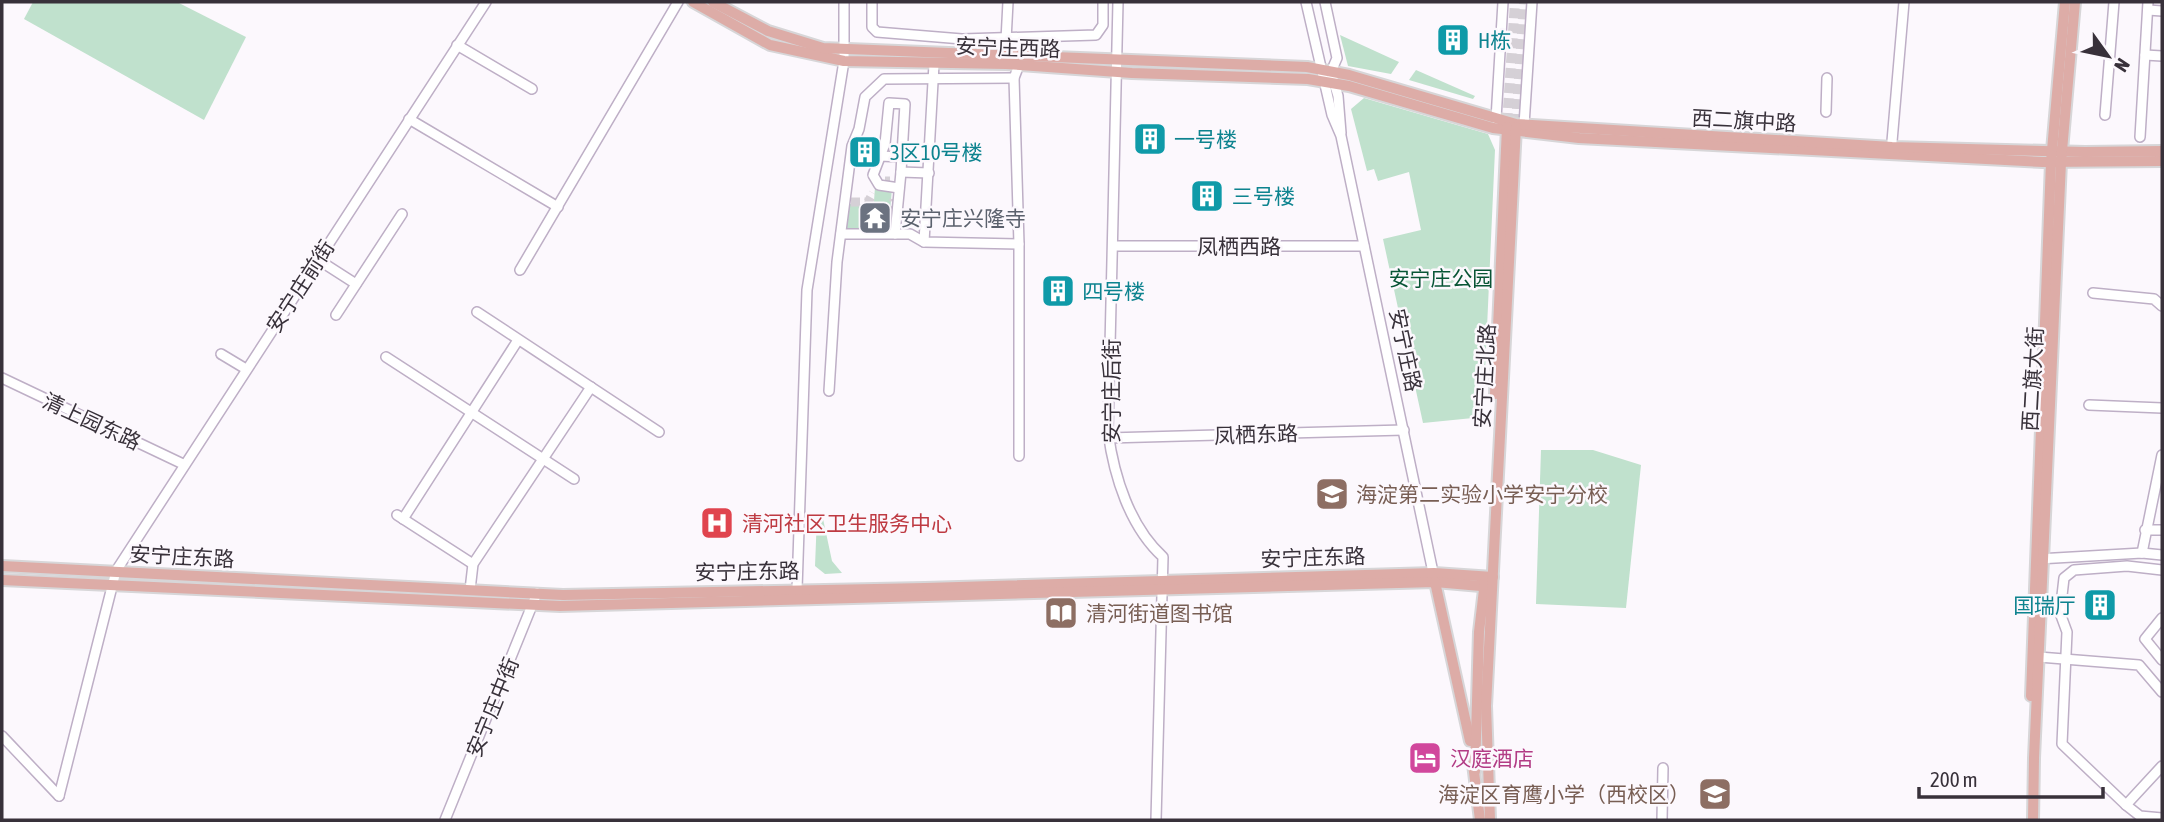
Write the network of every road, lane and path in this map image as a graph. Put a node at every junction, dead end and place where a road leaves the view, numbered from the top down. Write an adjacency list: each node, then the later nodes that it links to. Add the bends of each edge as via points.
1 (485, 2): 21 (street, 安宁庄前街)
2 (678, 2): 48 (street)
3 (693, 2): 23 (main road, 安宁庄西路, via 770,45)
4 (713, 2): 23 (main road, 安宁庄西路, via 782,37)
5 (844, 2): 23 (street)
6 (873, 2): 20 (street, via 872,27 883,34)
7 (1008, 2): 20 (street)
8 (1104, 2): 20 (street, via 1103,25 1096,34)
9 (1118, 2): 28 (street, 安宁庄后街)
10 (1306, 2): 29 (street, 安宁庄路, via 1317,56)
11 (1325, 2): 29 (street, 安宁庄路, via 1336,58)
12 (1503, 2): 37 (street)
13 (1532, 2): 37 (street)
14 (1903, 2): 39 (street)
15 (2064, 2): 43 (main road, 西二旗大街)
16 (2075, 2): 43 (main road, 西二旗大街)
17 (2114, 2): 35 (street)
18 (2148, 6): 19 (street); 22 (street)
19 (2162, 11)
20 (1007, 38): 25 (street)
21 (457, 45): 33 (street); 36 (street, 安宁庄前街)
22 (2145, 55): 24 (street); 38 (street)
23 (844, 56): 25 (main road); 26 (main road, 安宁庄西路); 96 (street, via 807,290)
24 (2162, 57)
25 (1005, 59): 26 (main road, 安宁庄西路); 27 (main road, 安宁庄西路); 28 (main road)
26 (934, 64): 32 (street)
27 (1019, 65): 28 (main road, 安宁庄西路); 30 (street)
28 (1117, 67): 29 (main road, 安宁庄西路); 55 (street, 安宁庄后街)
29 (1328, 77): 37 (main road, 西二旗中路); 56 (street, 安宁庄路)
30 (1014, 78): 32 (street); 54 (street)
31 (1828, 78): 34 (street)
32 (934, 81): 46 (street); 51 (street, via 884,79 865,96 852,146)
33 (532, 89)
34 (1826, 112)
35 (2105, 116)
36 (408, 119): 48 (street); 57 (street, 安宁庄前街)
37 (1511, 126): 39 (main road, 西二旗中路); 93 (main road, 安宁庄北路)
38 (2140, 137)
39 (1892, 151): 43 (main road, 西二旗中路)
40 (2162, 151): 43 (main road, 西二旗中路)
41 (880, 156): 42 (street); 42 (street, via 886,144 888,114 904,116); 47 (street, via 873,175 880,185)
42 (902, 157): 45 (street)
43 (2057, 157): 44 (main road, 西二旗中路); 86 (main road, 西二旗大街)
44 (2162, 161)
45 (901, 172): 46 (street); 47 (street)
46 (929, 173): 53 (street)
47 (893, 185): 52 (street)
48 (558, 206): 58 (street)
49 (402, 214): 59 (street)
50 (892, 215): 52 (street)
51 (841, 234): 52 (street); 70 (street)
52 (893, 235): 53 (street, via 910,234)
53 (924, 242): 54 (street)
54 (1019, 244): 78 (street)
55 (1114, 246): 56 (street, 凤栖西路); 76 (street, 安宁庄后街)
56 (1364, 246): 74 (street, 安宁庄路)
57 (317, 258): 59 (street); 67 (street, 安宁庄前街)
58 (520, 270)
59 (356, 284): 63 (street)
60 (2093, 293): 61 (street, via 2154,299)
61 (2162, 306)
62 (477, 312): 64 (street)
63 (336, 315)
64 (518, 340): 69 (street); 73 (street)
65 (221, 354): 67 (street)
66 (386, 357): 73 (street)
67 (246, 369): 80 (street, 安宁庄前街)
68 (2, 377): 80 (street, 清上园东路)
69 (591, 387): 75 (street); 79 (street)
70 (829, 391)
71 (2089, 405): 72 (street)
72 (2162, 408)
73 (472, 412): 79 (street); 87 (street, via 400,517)
74 (1404, 430): 76 (street, 凤栖东路); 91 (street, 安宁庄路)
75 (659, 432)
76 (1108, 438): 95 (street, 安宁庄后街, via 1112,463 1144,539 1163,557)
77 (2162, 455): 82 (street)
78 (1019, 456)
79 (544, 458): 81 (street); 87 (street)
80 (183, 464): 90 (street, 安宁庄前街)
81 (574, 479)
82 (2145, 530): 83 (street); 84 (street)
83 (2162, 530)
84 (2142, 553): 85 (street); 86 (street)
85 (2162, 555)
86 (2038, 559): 101 (main road, 西二旗大街); 106 (main road, 西二旗大街, via 2030,740)
87 (473, 564): 97 (street)
88 (2, 566): 90 (main road, 安宁庄东路)
89 (2162, 570): 102 (street, via 2127,566 2071,571 2061,588)
90 (116, 571): 94 (street, 安宁庄前街); 97 (main road, 安宁庄东路)
91 (1434, 577): 93 (main road, 安宁庄东路); 95 (main road, 安宁庄东路); 109 (main road, 安宁庄路)
92 (2, 580): 94 (main road, 安宁庄东路)
93 (1489, 581): 109 (main road, 安宁庄路, via 1479,632); 115 (main road, via 1485,729)
94 (113, 585): 98 (main road, 安宁庄东路); 105 (street, via 59,796)
95 (1163, 586): 96 (main road, 安宁庄东路); 98 (main road, 安宁庄东路, via 560,606); 113 (street, 安宁庄后街)
96 (797, 589): 98 (main road, 安宁庄东路)
97 (470, 590): 98 (main road, 安宁庄东路)
98 (536, 598): 112 (street, 安宁庄中街)
99 (2162, 618): 100 (street, via 2146,637)
100 (2159, 656): 103 (street)
101 (2039, 657): 102 (street); 106 (main road, 西二旗大街)
102 (2066, 657): 103 (street); 110 (street, via 2062,744)
103 (2142, 666): 104 (street)
104 (2162, 692)
105 (2, 736)
106 (2034, 758): 117 (main road, 西二旗大街)
107 (2162, 766): 110 (street)
108 (1663, 768): 116 (street)
109 (1475, 771): 114 (main road, 安宁庄路)
110 (2126, 805): 111 (street, via 2140,816)
111 (2162, 818)
112 (445, 820)
113 (1156, 820)
114 (1480, 820)
115 (1490, 820)
116 (1662, 820)
117 (2033, 820)

